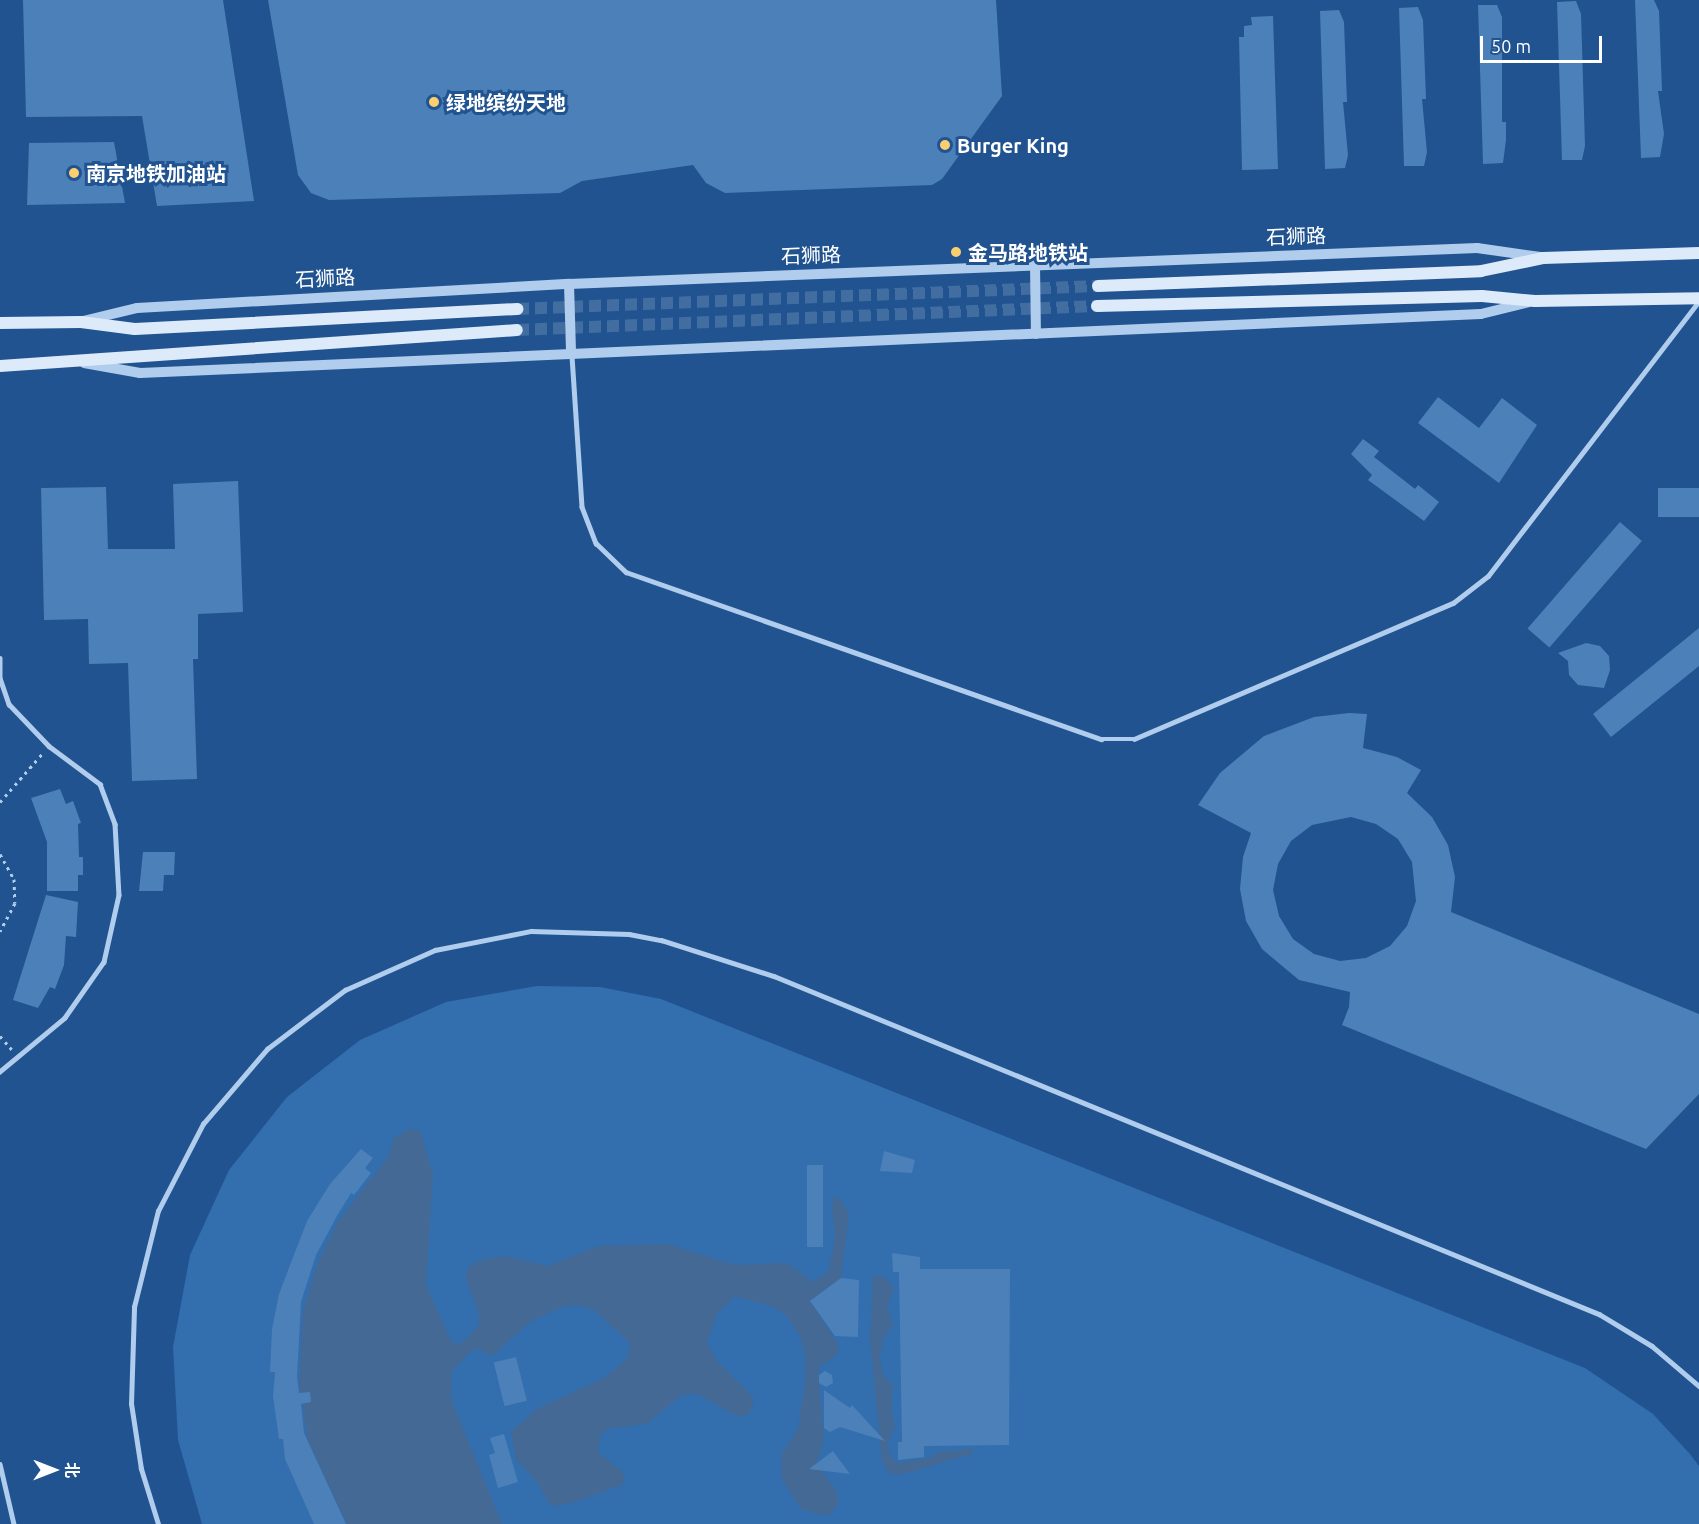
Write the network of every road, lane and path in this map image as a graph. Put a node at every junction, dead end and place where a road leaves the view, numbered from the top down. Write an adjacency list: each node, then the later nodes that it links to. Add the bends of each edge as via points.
1 (1699, 253): 2 (main road, 石狮路)
2 (1544, 258): 3 (street, 石狮路, via 1477,248); 5 (main road, 石狮路, via 1481,271)
3 (1035, 265): 4 (street, 石狮路); 13 (street)
4 (569, 284): 10 (street, 石狮路, via 136,308); 14 (street)
5 (1098, 286)
6 (1699, 300): 7 (main road); 14 (lane, via 1488,576 1453,603 1134,739 1101,739 626,572 596,543 582,507)
7 (1535, 301): 8 (main road, via 1482,296); 13 (street, via 1481,314)
8 (1097, 306)
9 (517, 309): 10 (main road, 石狮路, via 135,329)
10 (81, 322): 11 (main road, 石狮路)
11 (0, 323)
12 (517, 330): 15 (main road, via 137,355)
13 (1036, 334): 14 (street)
14 (572, 353): 15 (street, via 140,373)
15 (84, 363): 16 (main road)
16 (0, 366)
17 (0, 658): 18 (lane)
18 (0, 678): 19 (lane, via 9,704)
19 (49, 746): 20 (path); 24 (lane, via 100,784 115,824 119,895 104,962 65,1018)
20 (0, 802)
21 (0, 854): 22 (path, via 14,879 15,903)
22 (0, 931)
23 (0, 1036): 24 (path)
24 (18, 1057): 25 (lane)
25 (0, 1072)
26 (1699, 1386): 29 (lane, via 1652,1346 1599,1314 774,976 661,940 596,931 531,931 435,950 345,990 267,1049 203,1124 158,1211 134,1306 131,1404 141,1469)
27 (0, 1464): 28 (lane)
28 (14, 1524)
29 (158, 1524)

